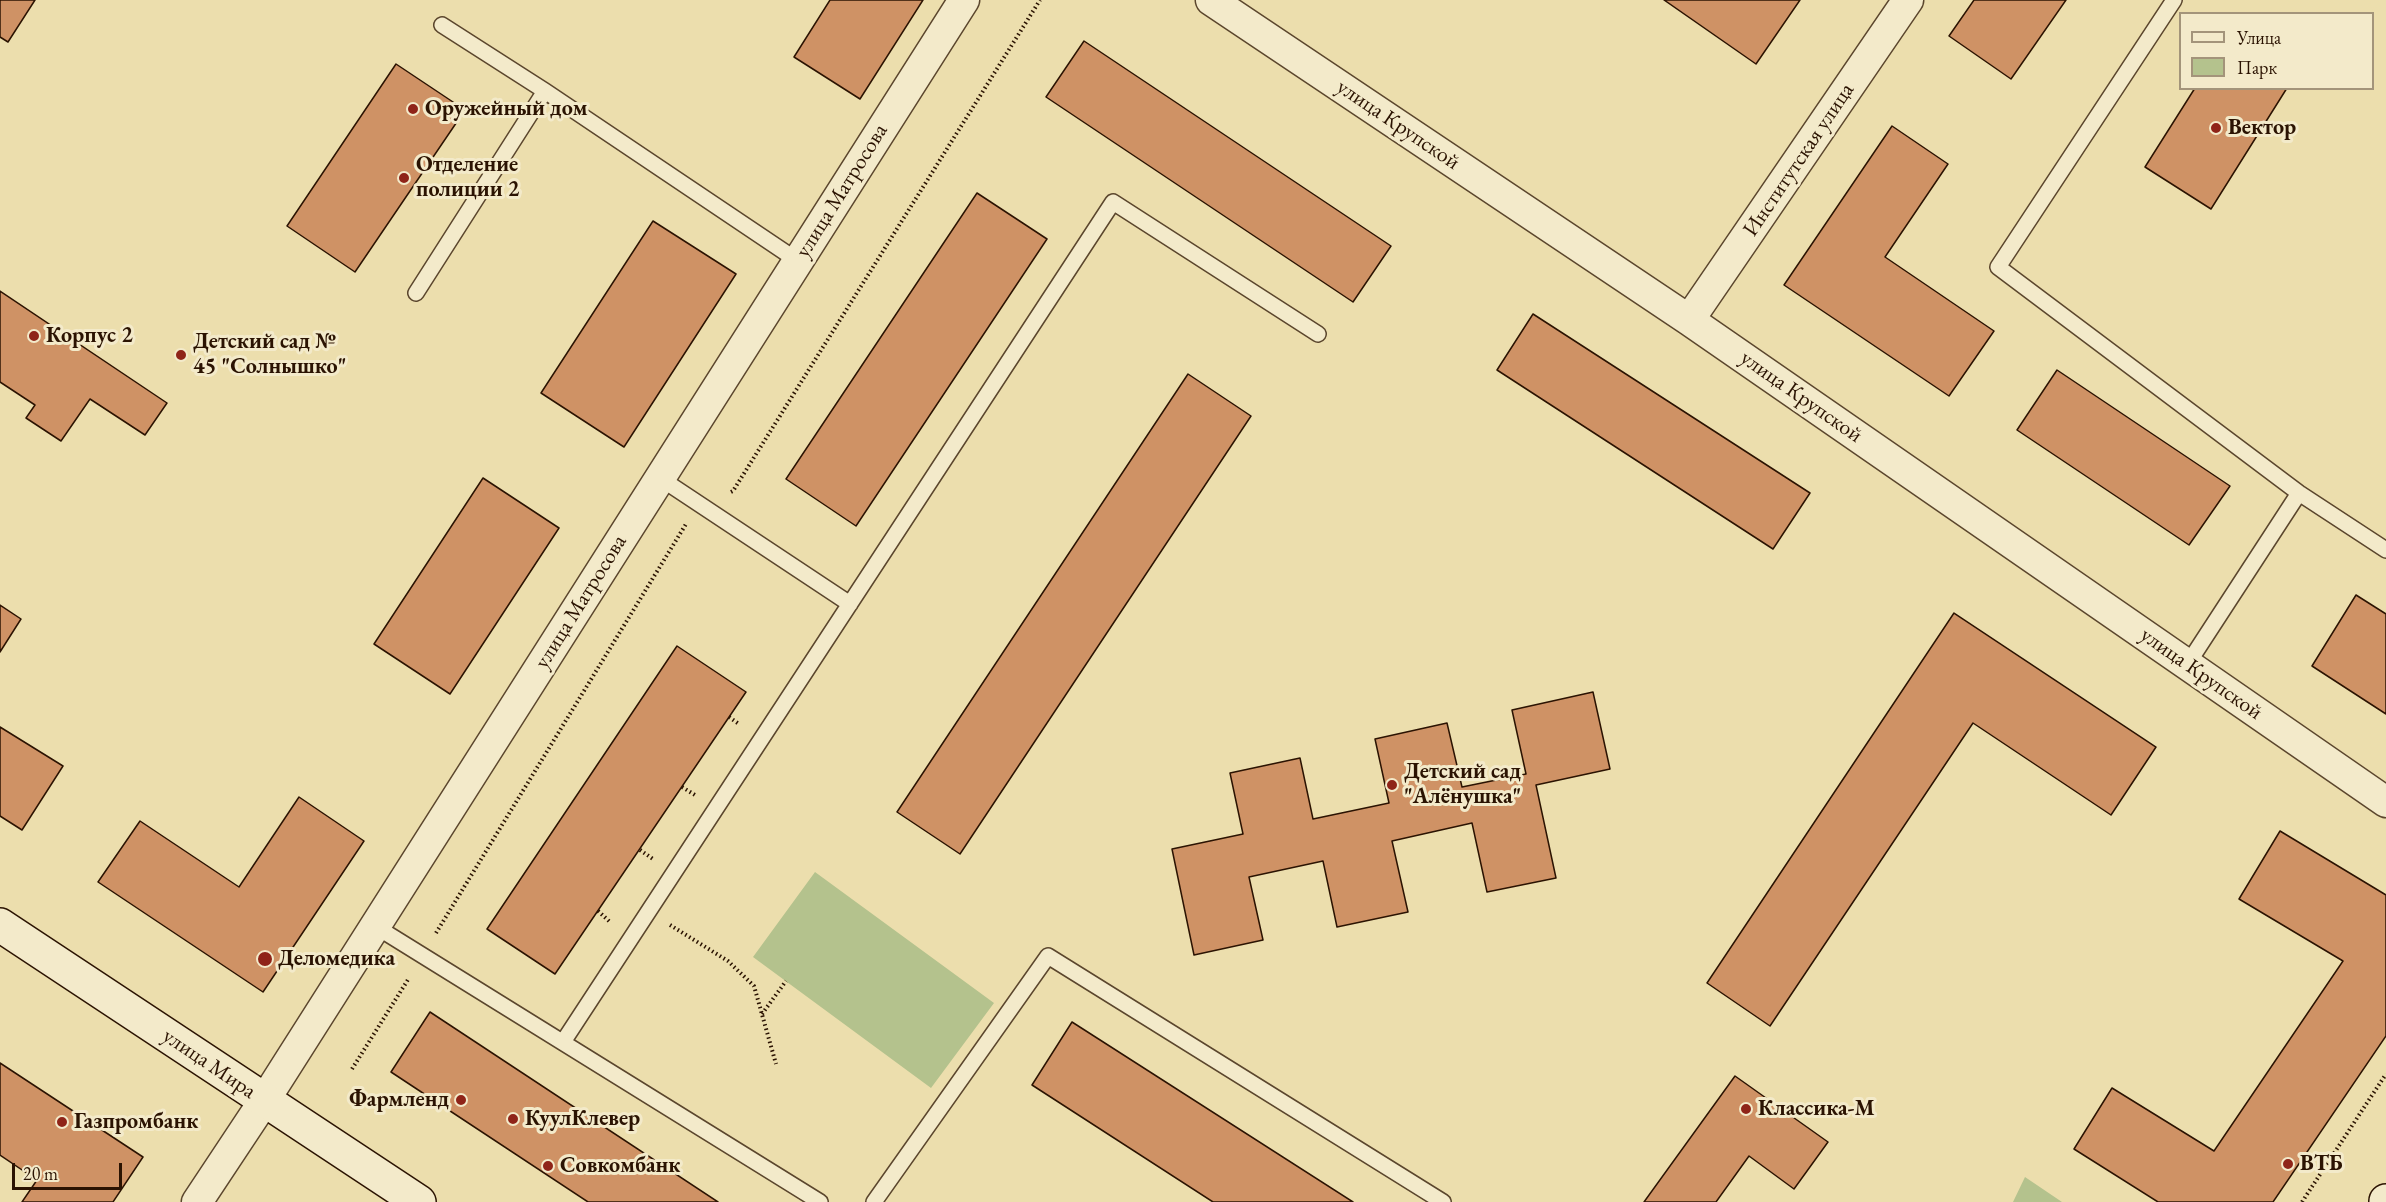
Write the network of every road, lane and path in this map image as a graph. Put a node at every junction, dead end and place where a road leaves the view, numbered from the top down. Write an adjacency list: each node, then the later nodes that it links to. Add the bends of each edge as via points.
1 (964, 0): 8 (street, улица Матросова)
2 (1040, 0): 14 (path, via 733,491)
3 (1211, 0): 10 (street, улица Крупской)
4 (1908, 0): 10 (street, Институтская улица)
5 (2174, 0): 13 (lane, via 1998,267)
6 (442, 25): 7 (lane)
7 (545, 91): 8 (lane); 9 (lane)
8 (798, 261): 12 (street, улица Матросова)
9 (416, 293)
10 (1689, 320): 17 (street, улица Крупской)
11 (1318, 334): 16 (lane, via 1113,202)
12 (660, 478): 14 (lane); 21 (street, улица Матросова)
13 (2299, 493): 15 (lane); 17 (lane)
14 (698, 503): 16 (lane); 22 (path)
15 (2386, 550)
16 (850, 604): 19 (lane)
17 (2187, 665): 18 (street, улица Крупской)
18 (2386, 802)
19 (648, 911): 25 (path, via 728,961 754,986); 26 (lane)
20 (0, 925): 30 (main road, улица Мира)
21 (375, 926): 22 (lane); 30 (street, улица Матросова)
22 (423, 956): 26 (lane)
23 (413, 972): 28 (path)
24 (786, 981): 25 (path)
25 (762, 1014): 27 (path)
26 (563, 1042): 33 (lane)
27 (776, 1064)
28 (352, 1069)
29 (2386, 1074): 36 (path)
30 (264, 1101): 31 (street, улица Матросова); 32 (main road, улица Мира)
31 (197, 1202)
32 (419, 1202)
33 (820, 1202)
34 (874, 1202): 35 (lane, via 1048,956)
35 (1443, 1202)
36 (2302, 1202)

